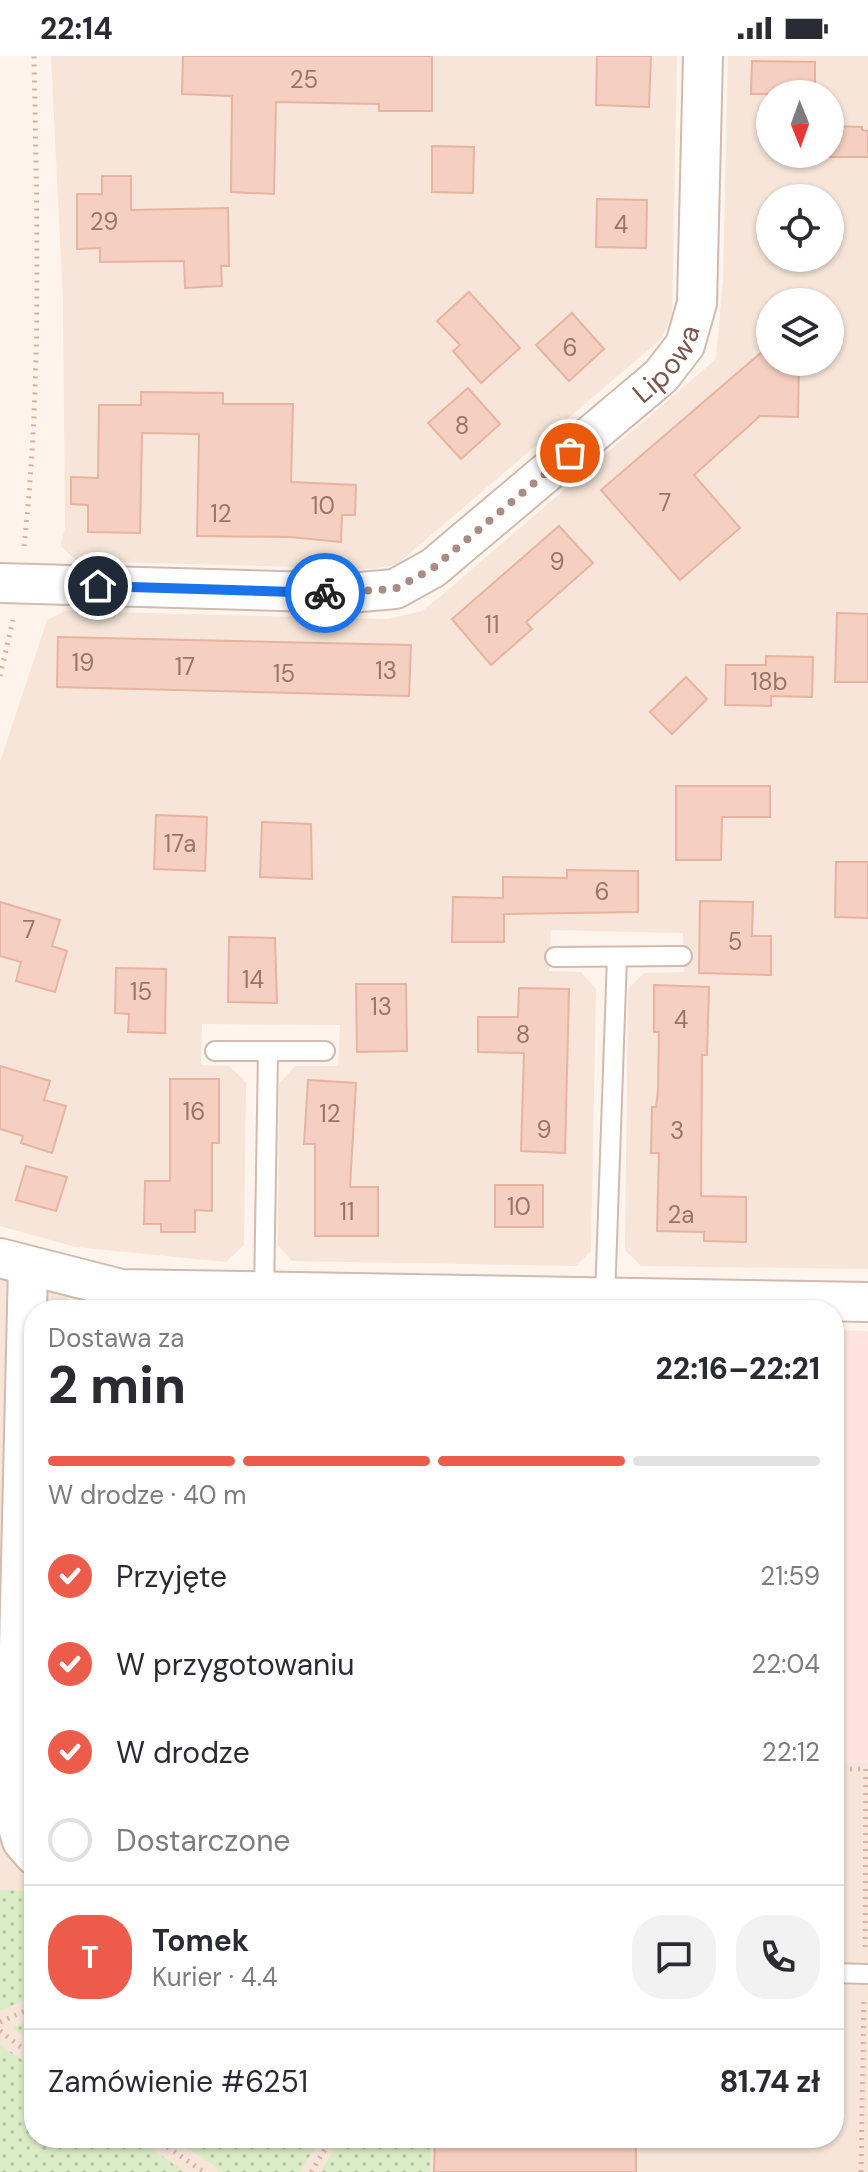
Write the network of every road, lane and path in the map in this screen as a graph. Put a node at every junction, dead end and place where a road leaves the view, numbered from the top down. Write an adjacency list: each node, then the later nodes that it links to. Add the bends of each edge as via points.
1 (34, 56): 3 (path, via 34,431)
2 (703, 56): 3 (street, Lipowa, via 697,303 685,345 661,376 433,568 395,589 349,593)
3 (10, 583): 4 (path)
4 (0, 676)
5 (682, 956): 7 (lane)
6 (555, 957): 7 (lane)
7 (617, 957): 12 (lane)
8 (215, 1051): 9 (lane)
9 (268, 1051): 10 (lane); 14 (lane)
10 (325, 1051)
11 (14, 1262): 13 (street, via 121,1289); 19 (street, via 15,1817)
12 (605, 1298): 15 (street); 16 (street)
13 (252, 1300)
14 (264, 1300)
15 (378, 1300)
16 (736, 1300)
17 (844, 1302): 18 (street)
18 (868, 1302)
19 (24, 1843)
20 (844, 1973): 21 (lane)
21 (868, 1974)
22 (24, 2011): 23 (path)
23 (0, 2022)
24 (0, 2031): 25 (path)
25 (24, 2049)
26 (169, 2148): 28 (path)
27 (326, 2148): 29 (path)
28 (204, 2172)
29 (311, 2172)

